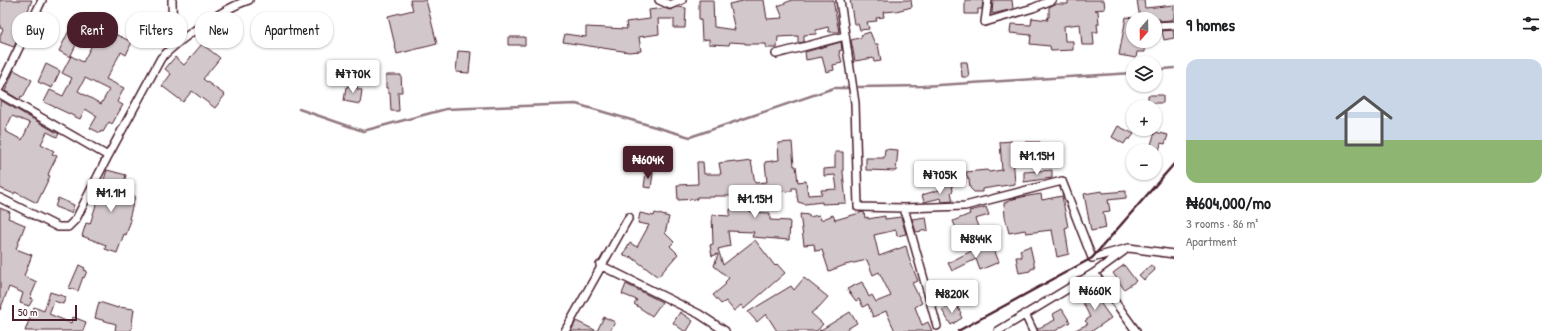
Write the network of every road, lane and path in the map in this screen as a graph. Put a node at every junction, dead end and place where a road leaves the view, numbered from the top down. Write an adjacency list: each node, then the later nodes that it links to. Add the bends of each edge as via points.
1 (42, 0): 16 (street)
2 (172, 0): 9 (street)
3 (659, 0): 4 (street, via 670,5)
4 (682, 0)
5 (840, 0): 12 (street)
6 (988, 0): 7 (street, via 985,22)
7 (1052, 0)
8 (247, 1): 13 (street, via 227,10)
9 (172, 12)
10 (1174, 25): 11 (street)
11 (1162, 26)
12 (845, 36): 15 (street); 20 (street, via 855,104 858,207)
13 (187, 37)
14 (171, 48): 18 (street, via 161,58)
15 (776, 54)
16 (0, 87)
17 (0, 94): 18 (street)
18 (108, 156): 19 (street, via 76,219 68,227 58,227)
19 (0, 198)
20 (904, 208): 22 (street, via 965,206 1062,181 1092,258); 27 (street)
21 (629, 217): 24 (street)
22 (1129, 248): 23 (street); 25 (street)
23 (1174, 254)
24 (600, 265): 28 (street); 29 (street, via 699,314)
25 (1094, 273): 26 (street); 32 (street)
26 (1025, 314): 30 (street); 31 (street)
27 (937, 326)
28 (565, 331)
29 (725, 331)
30 (998, 331)
31 (1032, 331)
32 (1136, 331)

